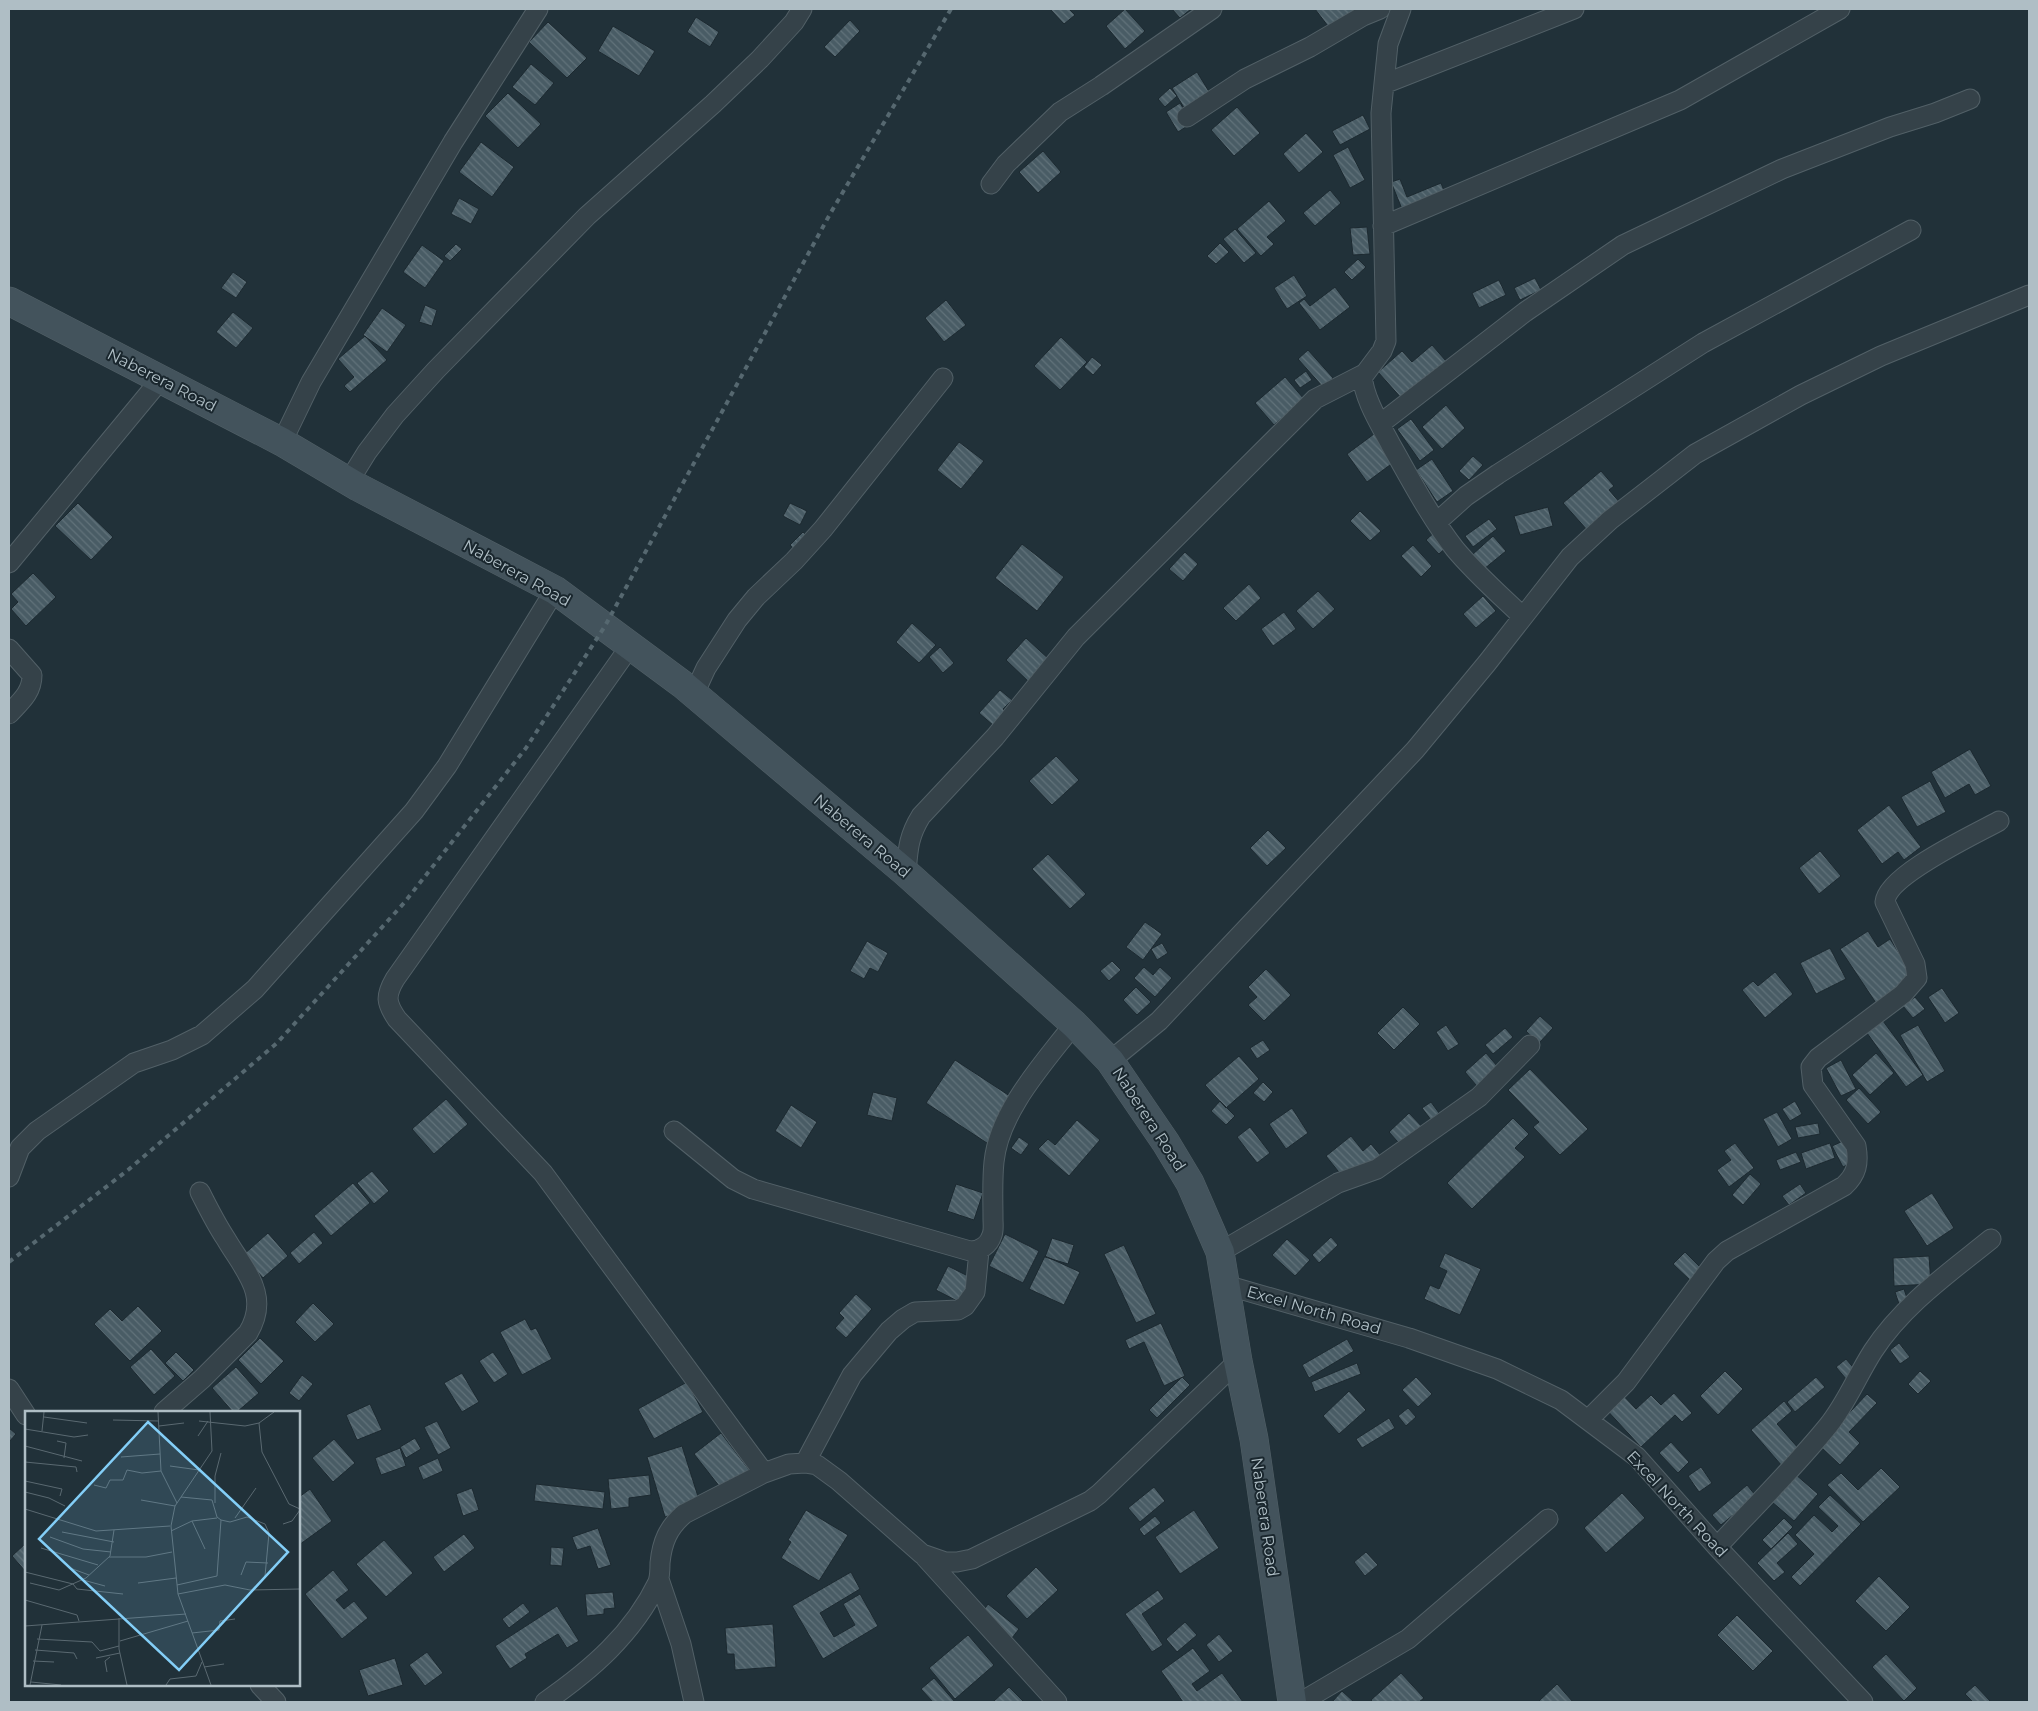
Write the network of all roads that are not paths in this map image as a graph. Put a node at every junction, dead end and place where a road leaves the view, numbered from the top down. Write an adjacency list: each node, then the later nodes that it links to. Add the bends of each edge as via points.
1 (538, 9): 20 (street, via 453,142 321,366)
2 (802, 9): 21 (street, via 760,59 587,216 436,370 395,415)
3 (1212, 9): 11 (street, via 1060,112 1006,164)
4 (1380, 9): 10 (street, via 1246,78)
5 (1401, 9): 8 (street, via 1388,44)
6 (1574, 9): 8 (street)
7 (1840, 9): 12 (street, via 1680,100)
8 (1384, 84): 12 (street, via 1380,113)
9 (1970, 99): 19 (street, via 1782,169 1624,245 1525,312)
10 (1188, 117)
11 (991, 184)
12 (1382, 226): 16 (street, via 1386,341)
13 (1910, 230): 22 (street, via 1703,343 1498,474)
14 (2029, 295): 25 (street, via 1881,356 1801,395 1695,454 1646,490 1578,548)
15 (9, 300): 18 (street, Naberera Road)
16 (1362, 375): 19 (street, via 1363,386); 31 (street, via 1315,399 1076,637 995,737 921,816 908,842)
17 (942, 378): 28 (street, via 823,529 737,620 706,668)
18 (161, 379): 20 (street, Naberera Road); 23 (street)
19 (1380, 424): 22 (street)
20 (282, 442): 21 (street, Naberera Road)
21 (349, 481): 24 (street, Naberera Road)
22 (1437, 522): 25 (street, via 1456,550)
23 (9, 562)
24 (555, 590): 26 (street, Naberera Road); 36 (street, via 447,766 414,811 254,989 202,1035 134,1063 38,1132 20,1148)
25 (1522, 616): 34 (street, via 1415,750 1159,1020)
26 (631, 645): 28 (street, Naberera Road); 48 (street, via 395,979 390,988 388,1006 543,1173)
27 (9, 649): 29 (street, via 32,675 28,693)
28 (694, 694): 31 (street, Naberera Road)
29 (9, 714)
30 (1998, 821): 46 (street, via 1907,872 1891,887 1885,902 1915,964 1917,978 1903,994 1818,1058 1811,1068 1814,1084 1856,1146 1857,1170 1851,1180 1727,1251 1716,1261 1626,1382)
31 (906, 873): 32 (street, Naberera Road)
32 (1074, 1024): 34 (street, Naberera Road); 39 (street, via 1029,1082 998,1141 994,1162 992,1235)
33 (1530, 1045): 40 (street, via 1479,1097 1377,1169 1338,1183)
34 (1110, 1061): 40 (street, Naberera Road, via 1190,1183)
35 (674, 1131): 39 (street, via 733,1179 753,1189)
36 (9, 1177)
37 (200, 1192): 44 (street, via 251,1277 256,1312 248,1333)
38 (1991, 1239): 50 (street, via 1922,1294 1893,1325 1829,1425)
39 (979, 1251): 47 (street, via 975,1292 965,1306 958,1310 916,1312 889,1331 852,1375)
40 (1220, 1252): 41 (street, Naberera Road)
41 (1226, 1285): 42 (street, Naberera Road); 46 (street, Excel North Road, via 1410,1338 1497,1369 1561,1400)
42 (1238, 1361): 51 (street, via 1090,1501 972,1559 945,1562); 58 (street, Naberera Road, via 1254,1440)
43 (9, 1389): 45 (street)
44 (165, 1411)
45 (25, 1413)
46 (1588, 1419): 50 (street, Excel North Road, via 1637,1457)
47 (805, 1463): 48 (street, via 790,1464); 51 (street, via 817,1465 839,1481)
48 (764, 1473): 52 (street, via 684,1514 674,1523 662,1548)
49 (1548, 1519): 59 (street, via 1408,1639)
50 (1717, 1547): 60 (street, Excel North Road)
51 (922, 1554): 57 (street)
52 (659, 1579): 55 (street, via 646,1605 618,1642 576,1680); 56 (street, via 681,1644)
53 (261, 1686): 54 (street)
54 (276, 1702)
55 (545, 1702)
56 (694, 1702)
57 (1057, 1702)
58 (1292, 1702)
59 (1301, 1702)
60 (1863, 1702)

